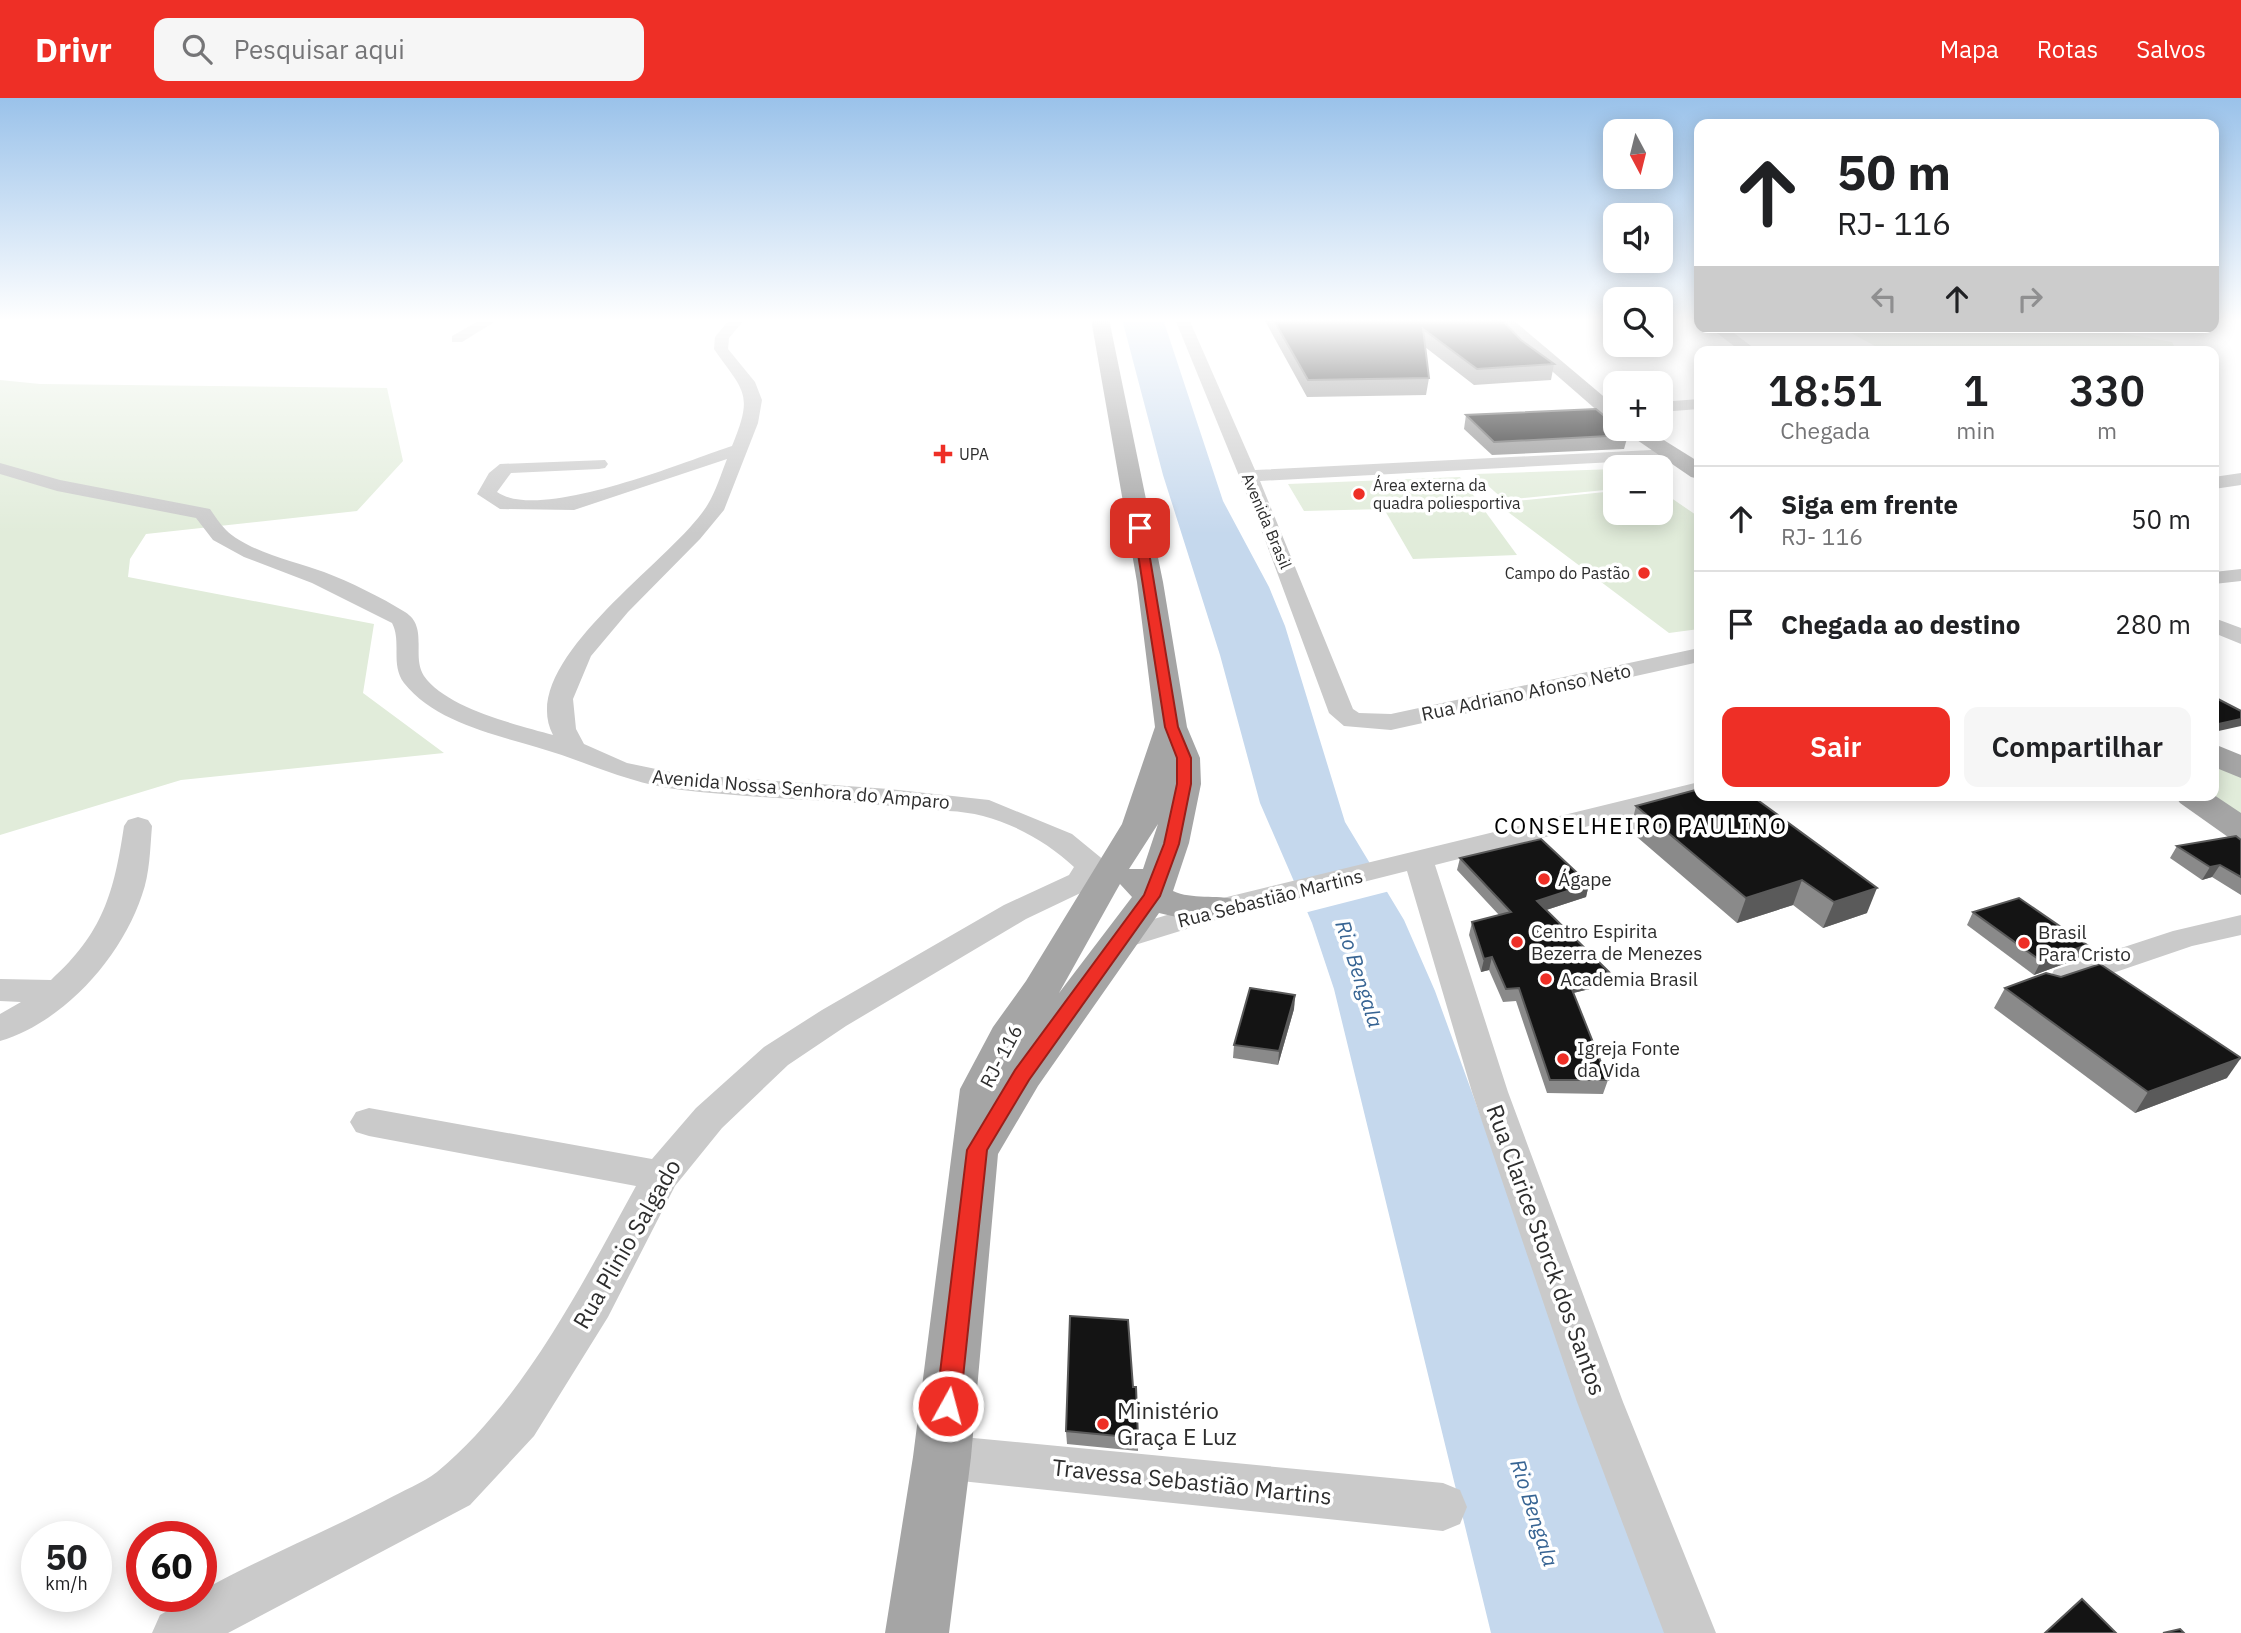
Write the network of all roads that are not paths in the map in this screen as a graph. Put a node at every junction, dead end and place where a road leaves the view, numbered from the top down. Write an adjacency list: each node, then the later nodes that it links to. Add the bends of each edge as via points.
1 (750, 391): 13 (street, via 754,400 750,423)
2 (1114, 391): 27 (main road, RJ- 116, via 1150,582)
3 (1212, 391): 18 (street, Avenida Brasil)
4 (1582, 391): 5 (main road)
5 (1585, 393): 6 (main road); 9 (main road)
6 (1603, 393)
7 (1694, 404): 8 (street)
8 (1673, 406)
9 (1603, 407)
10 (1673, 433): 12 (main road)
11 (1651, 441): 14 (main road)
12 (1694, 447)
13 (740, 449): 15 (street, via 573,504 508,504 488,494 506,468); 28 (street, via 717,506 580,654 561,699 563,729)
14 (1671, 454): 17 (main road); 18 (street)
15 (599, 464)
16 (0, 468): 28 (street, Avenida Nossa Senhora do Amparo, via 57,485 203,513 219,536 400,618 408,630 405,662 416,682 440,701 502,729)
17 (1694, 469)
18 (1248, 476): 26 (street, Avenida Brasil, via 1342,713)
19 (2241, 479): 20 (street)
20 (2219, 481)
21 (2241, 575): 22 (street)
22 (2219, 577)
23 (2219, 627): 24 (street)
24 (2241, 637)
25 (1694, 657): 26 (street, Rua Adriano Afonso Neto, via 1391,722)
26 (1353, 721)
27 (1171, 727): 35 (main road, RJ- 116, via 1149,805); 36 (main road, RJ- 116, via 1184,758 1184,784)
28 (574, 749): 38 (street, Avenida Nossa Senhora do Amparo, via 619,769 680,782 989,808 1062,840)
29 (2219, 757): 30 (main road)
30 (2241, 768)
31 (1694, 791): 37 (street, Rua Sebastião Martins)
32 (2199, 801): 34 (main road)
33 (138, 826): 46 (street, via 127,895 85,969)
34 (2241, 829)
35 (1129, 844): 38 (main road, RJ- 116); 39 (main road, via 1130,866)
36 (1171, 844): 39 (main road, RJ- 116); 40 (main road, via 1181,872)
37 (1405, 865): 40 (street, Rua Sebastião Martins); 55 (street, Rua Clarice Storck dos Santos, via 1600,1402)
38 (1099, 870): 44 (main road, RJ- 116); 50 (street, Rua Plinio Salgado, via 1015,912 775,1056 709,1118)
39 (1152, 896): 40 (main road, via 1186,909); 42 (main road, RJ- 116)
40 (1237, 904): 42 (street, Rua Sebastião Martins)
41 (2241, 925): 43 (street, via 2184,938)
42 (1122, 939): 44 (main road, via 1072,960); 49 (main road, RJ- 116, via 1022,1075)
43 (2049, 983)
44 (1042, 988): 49 (main road, RJ- 116, via 1008,1038 982,1089)
45 (0, 990): 46 (street)
46 (60, 991): 47 (street)
47 (0, 1029)
48 (369, 1122): 50 (street)
49 (977, 1150): 51 (main road)
50 (661, 1176): 53 (street, Rua Plinio Salgado, via 593,1304 518,1421 453,1489)
51 (942, 1457): 52 (street, Travessa Sebastião Martins); 54 (main road)
52 (1443, 1507)
53 (178, 1633)
54 (917, 1633)
55 (1690, 1633)

